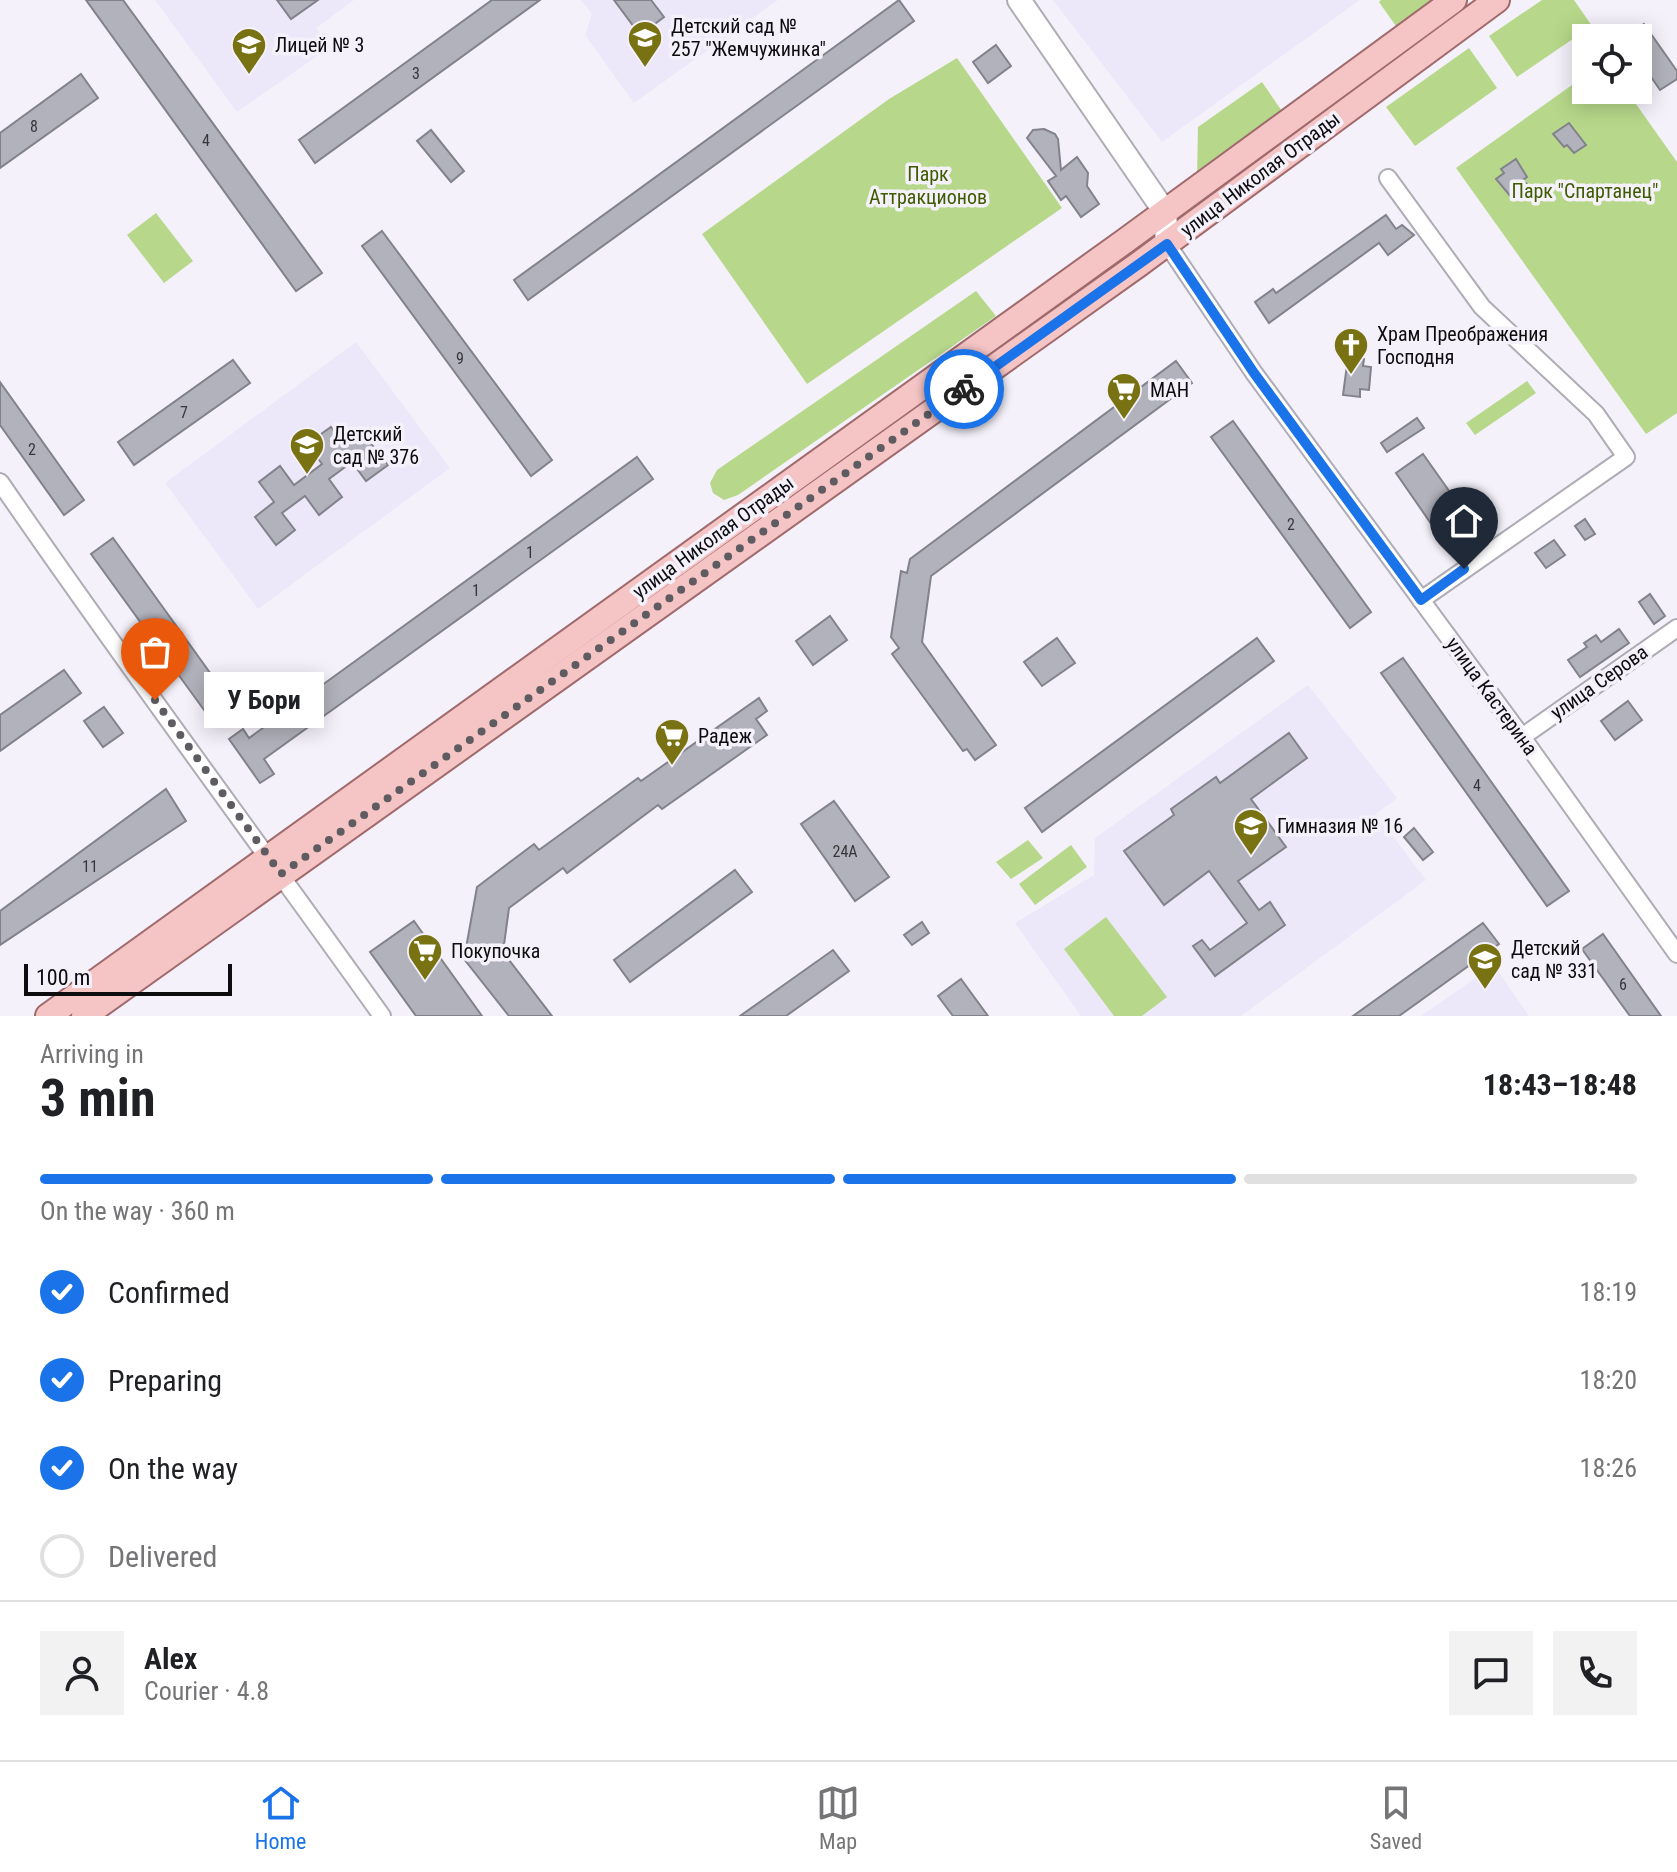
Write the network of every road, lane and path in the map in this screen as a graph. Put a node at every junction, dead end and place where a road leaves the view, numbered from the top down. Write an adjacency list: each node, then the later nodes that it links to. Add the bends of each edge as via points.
1 (1019, 0): 5 (street)
2 (1454, 0): 5 (main road, улица Николая Отрады)
3 (1497, 0): 6 (main road, улица Николая Отрады)
4 (1388, 178): 8 (street, via 1482,307 1596,414 1626,457)
5 (1165, 212): 6 (street); 11 (main road, улица Николая Отрады)
6 (1167, 244): 8 (street, улица Кастерина, via 1254,373); 11 (main road, улица Николая Отрады)
7 (0, 482): 11 (street)
8 (1421, 600): 10 (street, улица Кастерина)
9 (1677, 628): 10 (street, улица Серова)
10 (1522, 737): 12 (street, улица Кастерина)
11 (275, 865): 13 (main road, улица Николая Отрады); 14 (main road, улица Николая Отрады); 15 (street)
12 (1677, 954)
13 (48, 1016)
14 (84, 1016)
15 (382, 1016)

